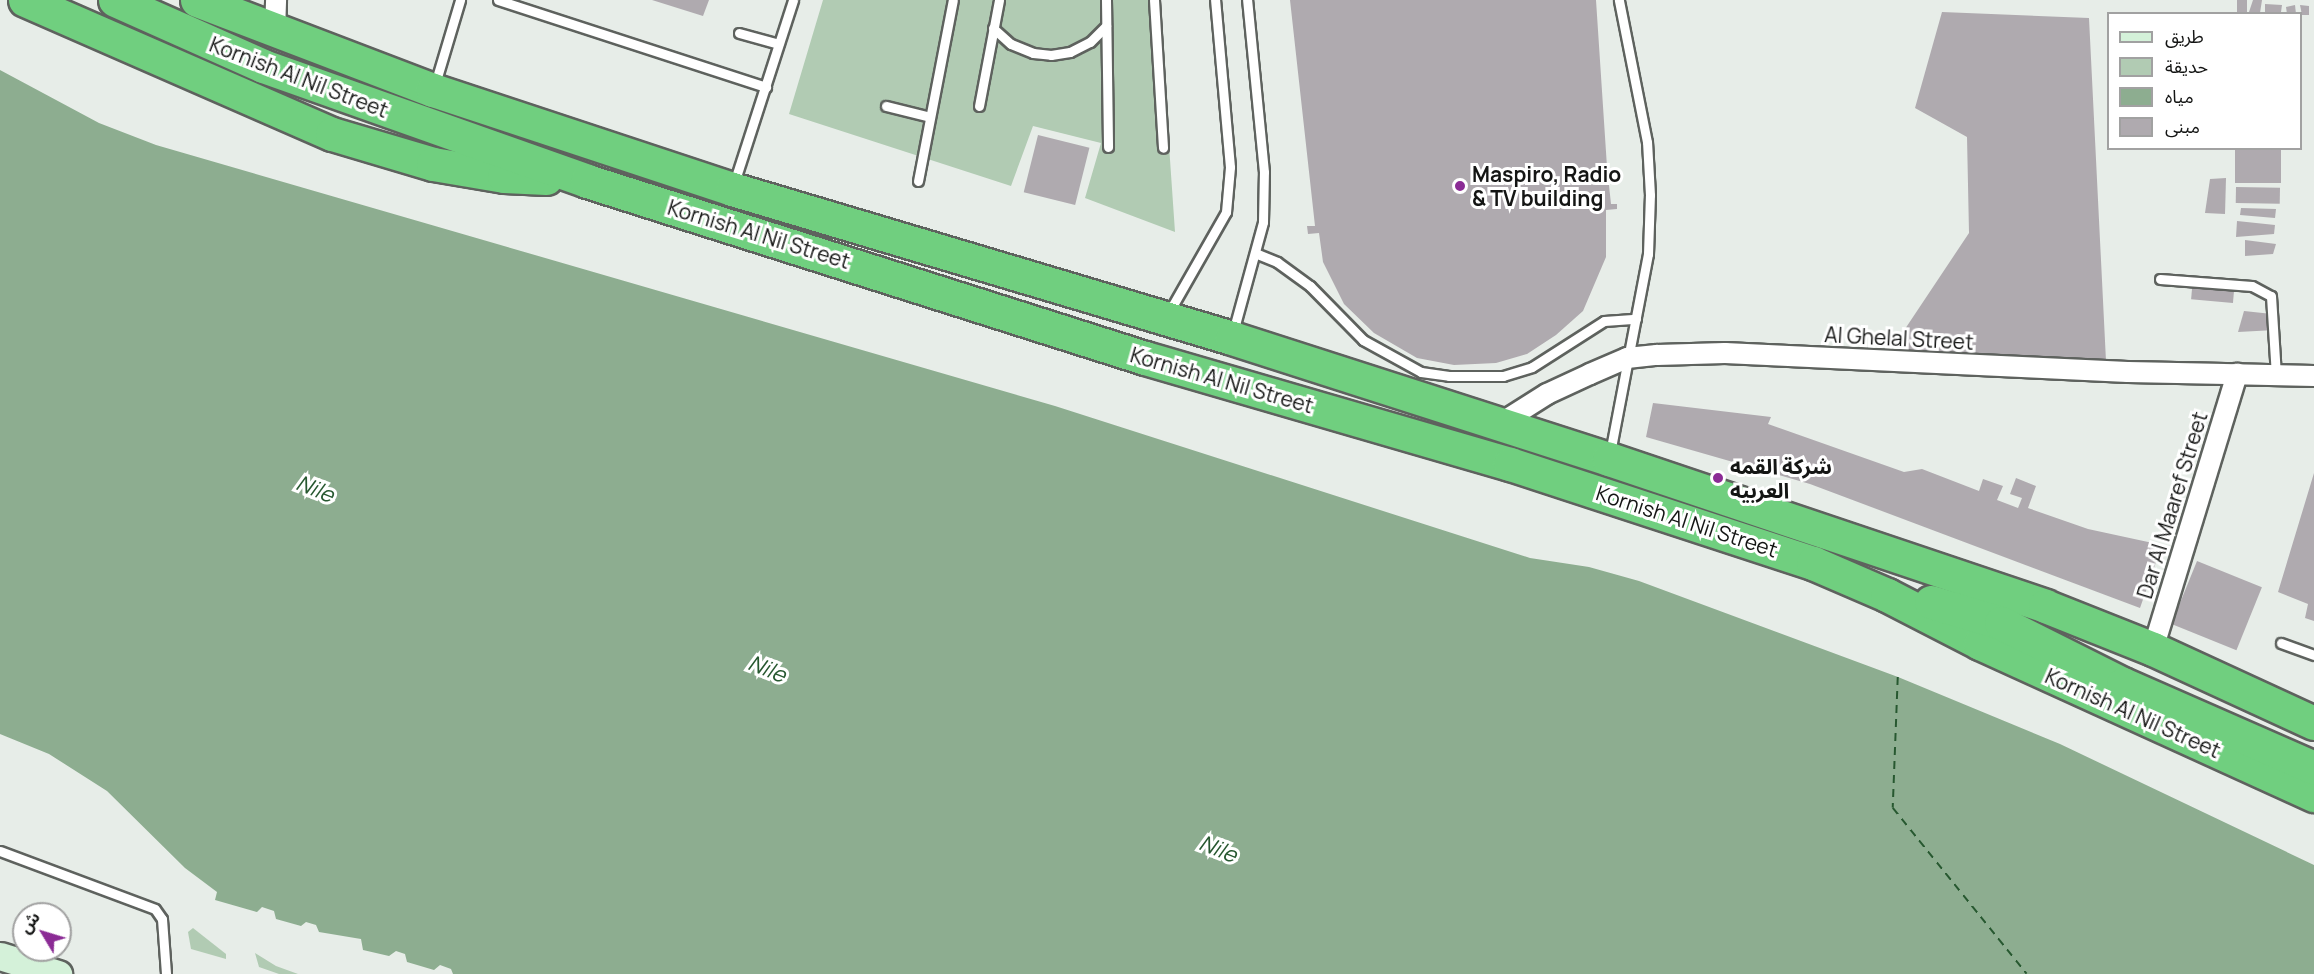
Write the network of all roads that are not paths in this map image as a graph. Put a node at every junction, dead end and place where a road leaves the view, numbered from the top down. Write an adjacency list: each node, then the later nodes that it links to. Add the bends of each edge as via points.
1 (25, 0): 26 (highway, via 332,134 433,164 504,176)
2 (115, 0): 26 (highway, Kornish Al Nil Street, via 263,66)
3 (197, 0): 14 (highway, Kornish Al Nil Street)
4 (460, 0): 20 (lane)
5 (498, 0): 19 (lane)
6 (793, 0): 18 (lane)
7 (953, 0): 23 (lane)
8 (999, 0): 16 (lane)
9 (1106, 0): 15 (lane)
10 (1154, 0): 25 (lane)
11 (1215, 0): 31 (lane, via 1230,167 1226,212)
12 (1247, 0): 29 (lane, via 1264,172 1263,222)
13 (1619, 0): 32 (lane, via 1647,142 1650,195 1648,254)
14 (276, 16): 20 (highway, Kornish Al Nil Street)
15 (1106, 26): 16 (lane, via 1090,42 1070,52 1051,55 1011,44); 24 (lane)
16 (993, 28): 22 (lane)
17 (739, 33): 18 (lane)
18 (779, 44): 19 (lane)
19 (766, 87): 28 (lane)
20 (433, 90): 28 (highway, Kornish Al Nil Street)
21 (886, 106): 23 (lane)
22 (979, 106)
23 (930, 117): 27 (lane)
24 (1108, 147)
25 (1163, 148)
26 (587, 181): 40 (highway, Kornish Al Nil Street, via 1145,358 1521,468 1813,563)
27 (918, 181)
28 (732, 189): 31 (highway, Kornish Al Nil Street)
29 (1255, 253): 32 (lane, via 1277,262 1310,286 1363,339 1421,372 1458,377 1503,376 1532,368 1604,321); 33 (lane)
30 (2160, 279): 36 (lane, via 2252,286 2271,296)
31 (1165, 318): 33 (highway, Kornish Al Nil Street)
32 (1636, 319): 34 (lane)
33 (1232, 338): 38 (highway, Kornish Al Nil Street)
34 (1627, 358): 35 (street, Al Ghelal Street, via 1725,353); 38 (street, Al Ghelal Street, via 1547,394); 39 (lane)
35 (2237, 374): 36 (street, Al Ghelal Street); 42 (street, Dar Al Maaref Street)
36 (2276, 375): 37 (street, Al Ghelal Street)
37 (2314, 376)
38 (1498, 425): 39 (highway, Kornish Al Nil Street)
39 (1610, 459): 42 (highway, Kornish Al Nil Street, via 2045,606)
40 (1887, 595): 45 (highway, via 1938,603 2001,623 2123,684); 46 (highway, Kornish Al Nil Street, via 1980,643)
41 (2281, 643): 43 (lane)
42 (2153, 649): 44 (highway, Kornish Al Nil Street)
43 (2314, 655)
44 (2314, 723)
45 (2314, 768)
46 (2314, 795)
47 (0, 851): 50 (lane, via 154,909 162,919)
48 (0, 956): 49 (street)
49 (58, 974)
50 (166, 974)

